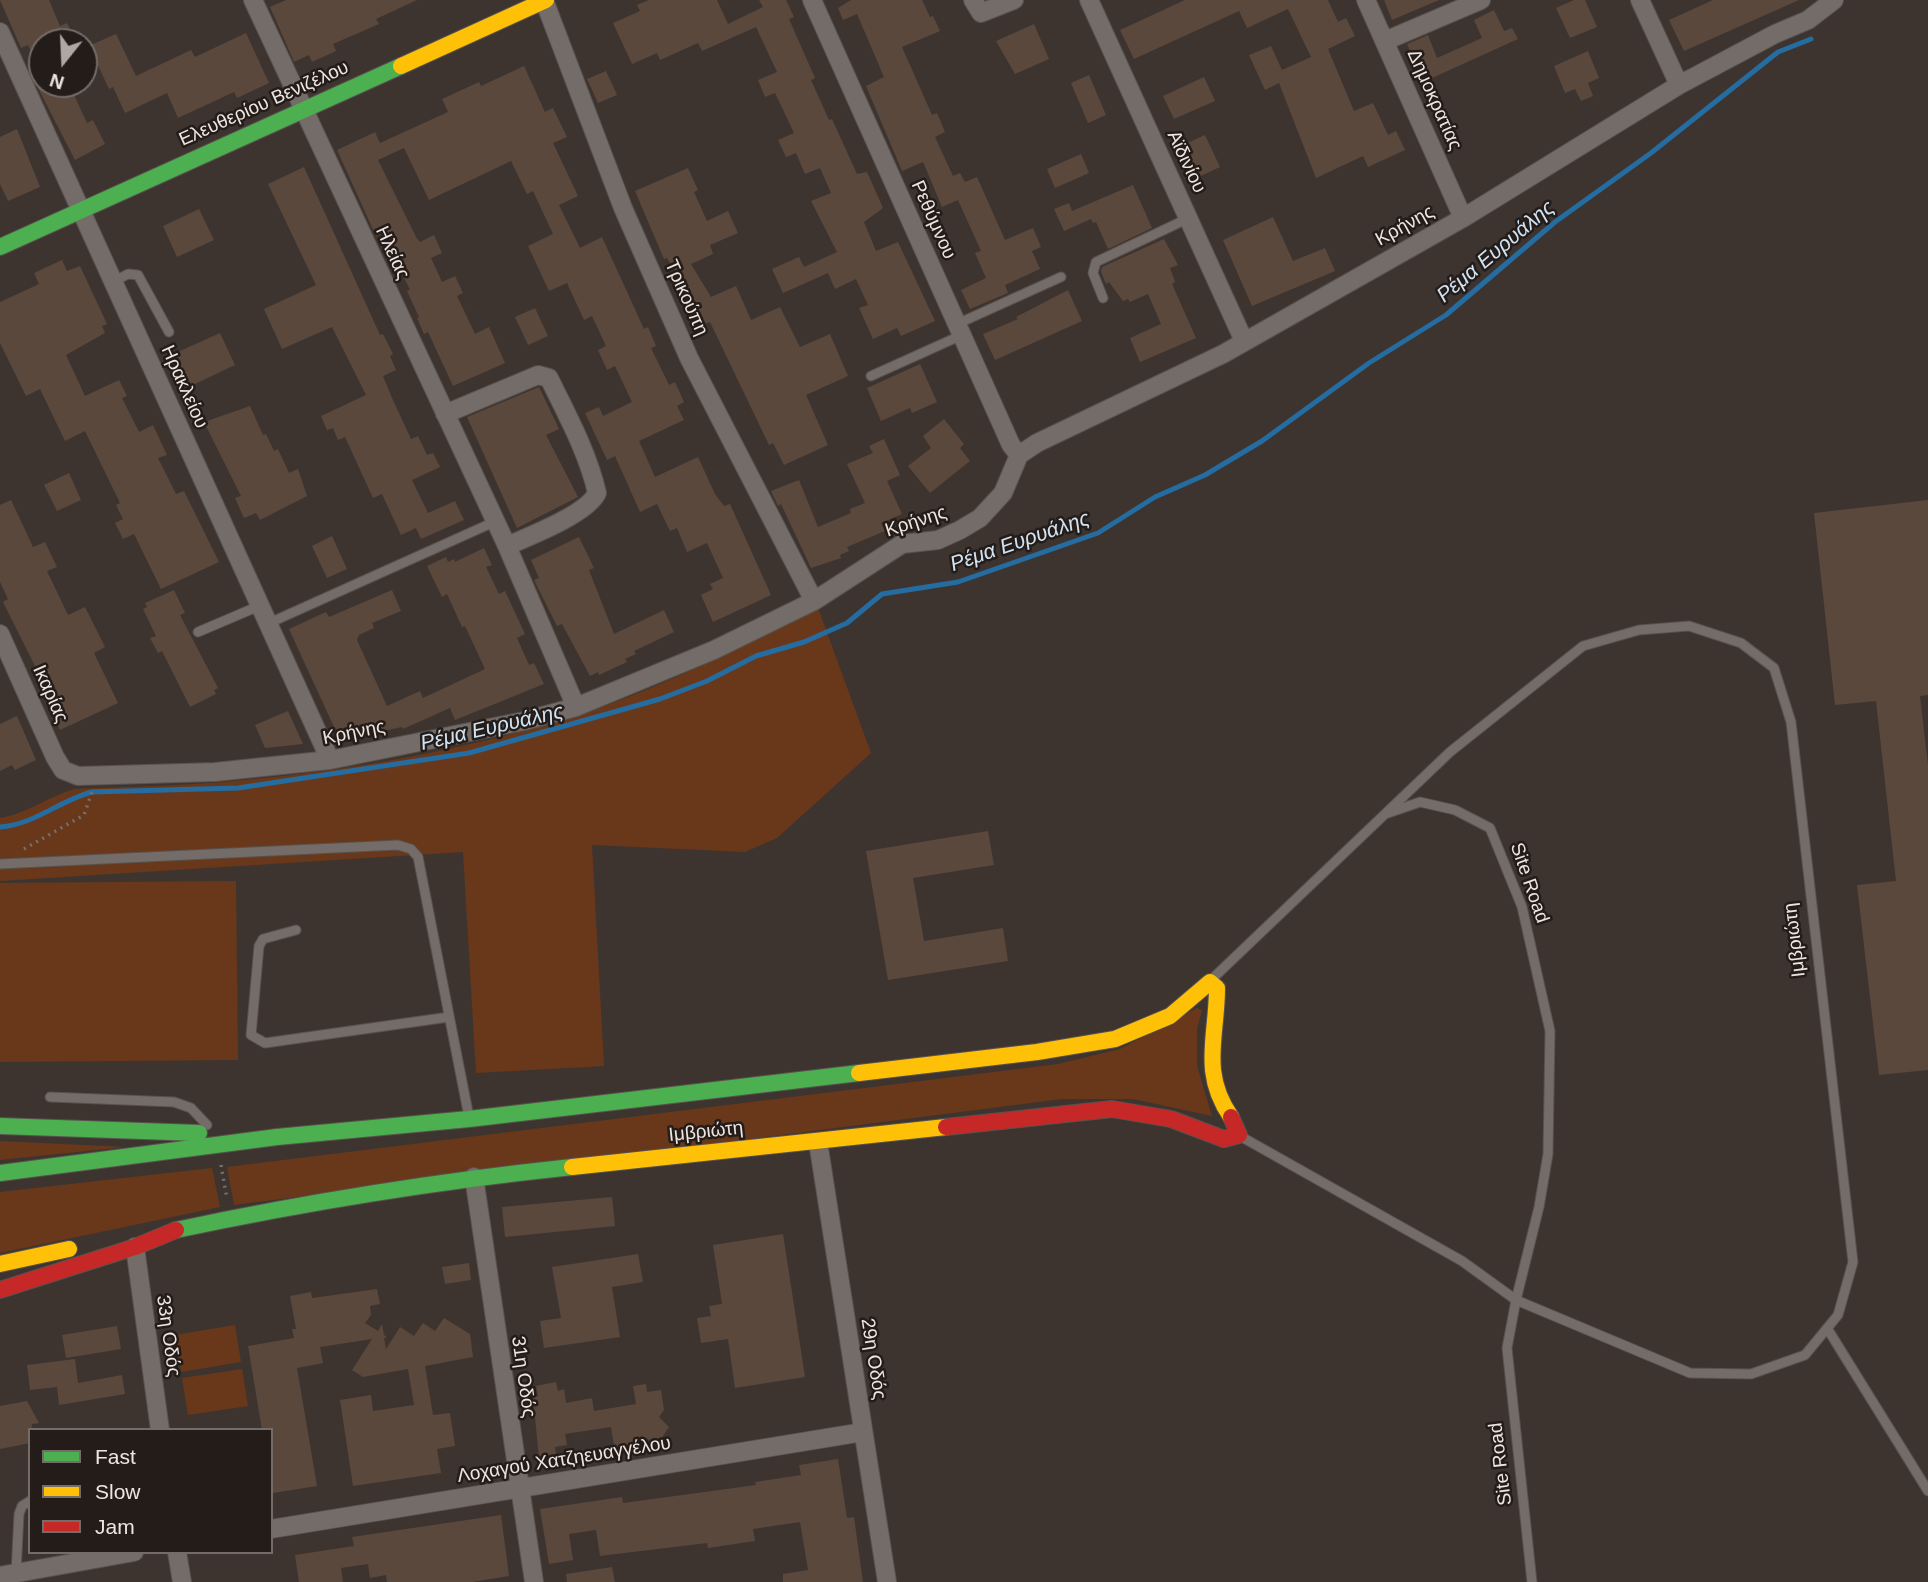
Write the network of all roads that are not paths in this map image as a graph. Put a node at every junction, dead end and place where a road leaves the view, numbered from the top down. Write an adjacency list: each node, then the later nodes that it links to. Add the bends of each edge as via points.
1 (253, 0): 14 (street, Ηλείας)
2 (545, 0): 14 (street, Ελευθερίου Βενιζέλου); 30 (street, Τρικούπη, via 623,208 689,358)
3 (812, 0): 22 (street, Ρεθύμνου)
4 (973, 0): 5 (street, via 981,13)
5 (1014, 0)
6 (1089, 0): 16 (street, Αϊδινίου)
7 (1366, 0): 12 (street, Δημοκρατίας)
8 (1481, 0): 12 (street)
9 (1640, 0): 13 (street)
10 (1834, 0): 13 (street, Κρήνης, via 1808,20)
11 (0, 32): 15 (street, Ηρακλείου)
12 (1385, 41): 17 (street, Δημοκρατίας)
13 (1679, 85): 17 (street, Κρήνης)
14 (304, 110): 15 (street, Ελευθερίου Βενιζέλου); 26 (street, Ηλείας)
15 (80, 211): 18 (street, Ελευθερίου Βενιζέλου); 20 (street, Ηρακλείου)
16 (1188, 218): 21 (lane, via 1096,262 1093,273); 24 (street, Αϊδινίου)
17 (1463, 218): 24 (street, Κρήνης)
18 (0, 247)
19 (1061, 277): 22 (lane)
20 (113, 282): 23 (lane, via 128,274 138,275); 31 (street, Ηρακλείου)
21 (1103, 298)
22 (959, 329): 25 (lane); 27 (street, Ρεθύμνου)
23 (169, 332)
24 (1244, 341): 27 (street, Κρήνης)
25 (871, 376)
26 (445, 414): 28 (street, Ηλείας); 29 (street, via 538,375 549,378 560,400 597,492 592,503)
27 (1019, 455): 30 (street, Κρήνης, via 1003,492 980,518 938,540 890,550)
28 (494, 522): 29 (street, Ηλείας); 32 (lane)
29 (508, 546): 35 (street, Ηλείας)
30 (814, 601): 35 (street, Κρήνης, via 714,650)
31 (259, 606): 32 (street, Ηρακλείου); 33 (lane)
32 (267, 624): 36 (street, Ηρακλείου)
33 (198, 632)
34 (0, 634): 37 (street, Ικαρίας)
35 (576, 707): 36 (street, Κρήνης)
36 (330, 760): 37 (street, Κρήνης, via 215,772 78,776)
37 (63, 770)
38 (1383, 815): 41 (lane, Site Road); 55 (lane, Site Road, via 1419,802 1455,810 1490,828 1522,907 1550,1031 1549,1099 1548,1154); 56 (lane, Ιμβριώτη, via 1450,752 1583,646 1639,630 1689,626 1741,643 1774,668 1791,722 1853,1262 1839,1315)
39 (1, 864): 42 (lane, via 398,845 411,849 418,857)
40 (296, 930): 42 (lane, via 264,939 260,946 251,1035 257,1042)
41 (1210, 982): 44 (street, via 1170,1016 1115,1039); 46 (street, via 1217,988 1217,997 1209,1062)
42 (449, 1017): 44 (lane)
43 (50, 1097): 47 (lane, via 183,1103)
44 (469, 1119): 47 (street)
45 (0, 1126): 47 (street)
46 (1238, 1135): 48 (street, Ιμβριώτη, via 1224,1139 1171,1119 1112,1109); 55 (lane, via 1462,1261)
47 (214, 1139): 49 (street)
48 (818, 1142): 50 (street, Ιμβριώτη); 58 (street, 29η Οδός)
49 (0, 1173)
50 (474, 1177): 51 (street, Ιμβριώτη); 59 (street, 31η Οδός)
51 (176, 1230): 52 (street); 53 (street)
52 (135, 1247): 54 (street); 57 (street, 33η Οδός)
53 (0, 1264)
54 (0, 1290)
55 (1516, 1300): 56 (lane, Ιμβριώτη, via 1690,1373 1751,1374 1805,1355); 69 (lane, Site Road, via 1507,1348)
56 (1827, 1328): 60 (lane)
57 (160, 1428)
58 (863, 1432): 59 (street, Λοχαγού Χατζηευαγγέλου); 68 (street, 29η Οδός)
59 (518, 1488): 62 (street, Λοχαγού Χατζηευαγγέλου); 67 (street, 31η Οδός)
60 (1928, 1491)
61 (28, 1502): 65 (lane, via 19,1514)
62 (273, 1529)
63 (123, 1554): 65 (street)
64 (177, 1554): 66 (street)
65 (8, 1574)
66 (181, 1582)
67 (534, 1582)
68 (887, 1582)
69 (1532, 1582)

